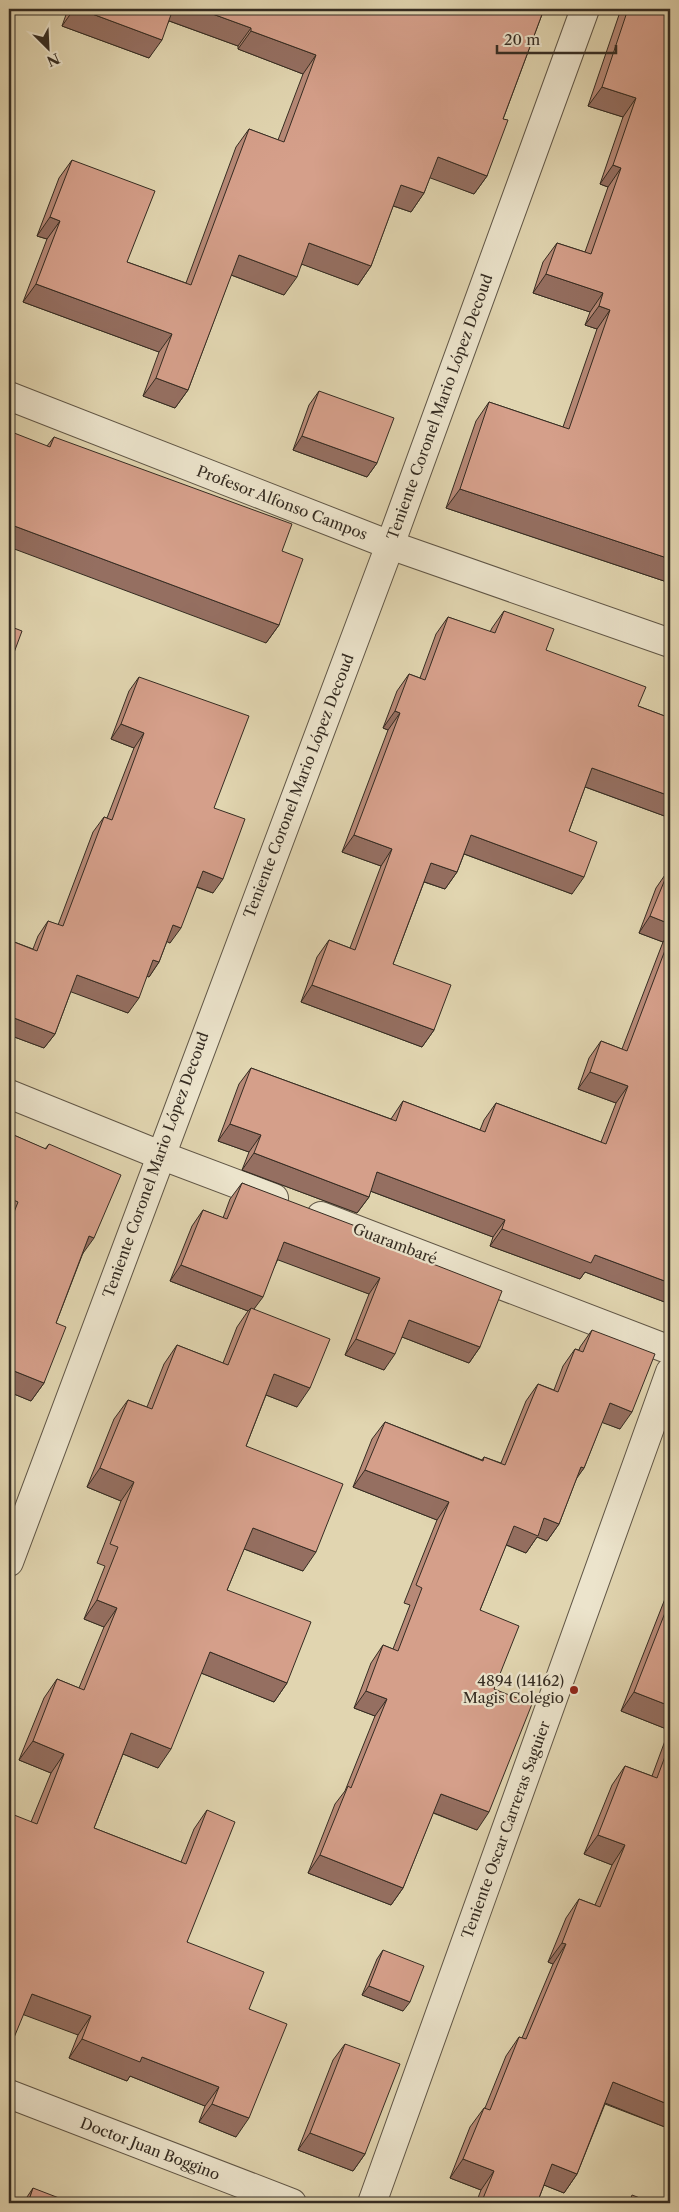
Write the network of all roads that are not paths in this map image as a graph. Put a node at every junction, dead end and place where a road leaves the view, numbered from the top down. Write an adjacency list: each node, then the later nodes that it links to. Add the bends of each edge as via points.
1 (585, 9): 3 (street, Teniente Coronel Mario López Decoud)
2 (9, 396): 3 (street, Profesor Alfonso Campos)
3 (390, 544): 4 (street, Profesor Alfonso Campos); 6 (street, Teniente Coronel Mario López Decoud)
4 (670, 644)
5 (9, 1094): 6 (street, Guarambaré)
6 (160, 1155): 7 (street, Guarambaré); 9 (street, Teniente Coronel Mario López Decoud)
7 (670, 1350)
8 (670, 1372): 12 (street, Teniente Oscar Carreras Saguier)
9 (9, 1562)
10 (9, 2094): 11 (street, Doctor Juan Boggino)
11 (292, 2203)
12 (372, 2203)

